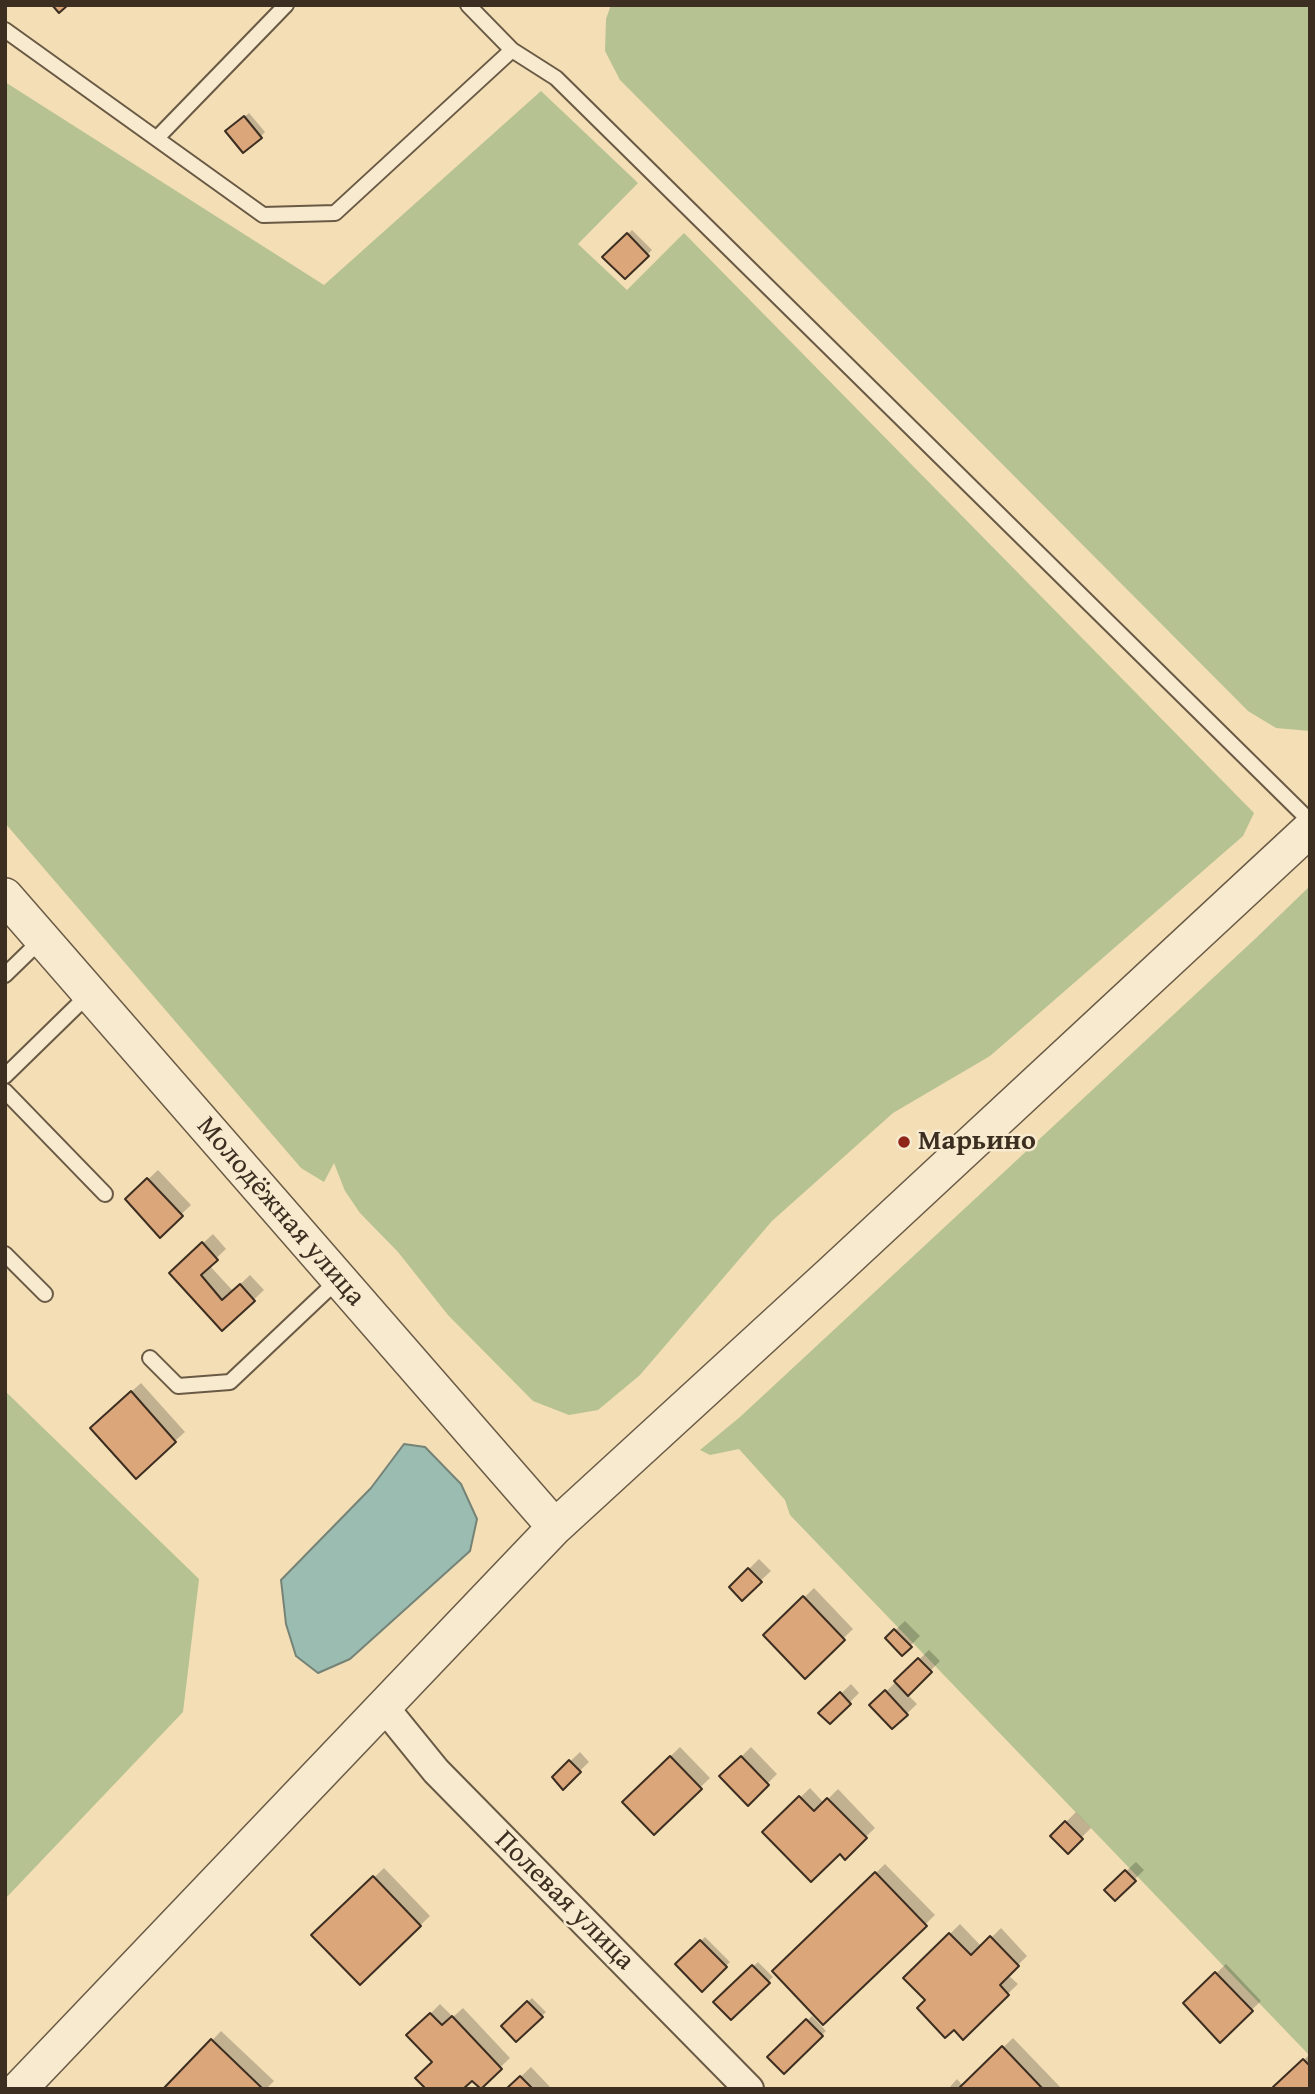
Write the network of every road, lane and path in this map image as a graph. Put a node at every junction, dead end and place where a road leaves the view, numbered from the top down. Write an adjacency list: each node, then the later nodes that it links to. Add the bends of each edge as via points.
1 (286, 5): 5 (lane)
2 (468, 5): 4 (lane)
3 (5, 30): 5 (lane)
4 (512, 50): 5 (lane, via 335,213 262,215); 6 (lane, via 556,78)
5 (157, 138)
6 (1310, 821)
7 (1310, 829): 19 (street)
8 (5, 896): 9 (street, Молодёжная улица)
9 (42, 939): 10 (lane); 11 (street, Молодёжная улица)
10 (5, 975)
11 (90, 993): 12 (lane); 16 (street, Молодёжная улица)
12 (5, 1076)
13 (5, 1091): 14 (lane)
14 (105, 1194)
15 (5, 1254): 17 (lane)
16 (339, 1279): 18 (lane, via 230,1382 177,1387); 19 (street, Молодёжная улица)
17 (45, 1294)
18 (150, 1358)
19 (555, 1527): 20 (street)
20 (384, 1707): 21 (street); 22 (street, Полевая улица, via 436,1771)
21 (19, 2089)
22 (749, 2089)

